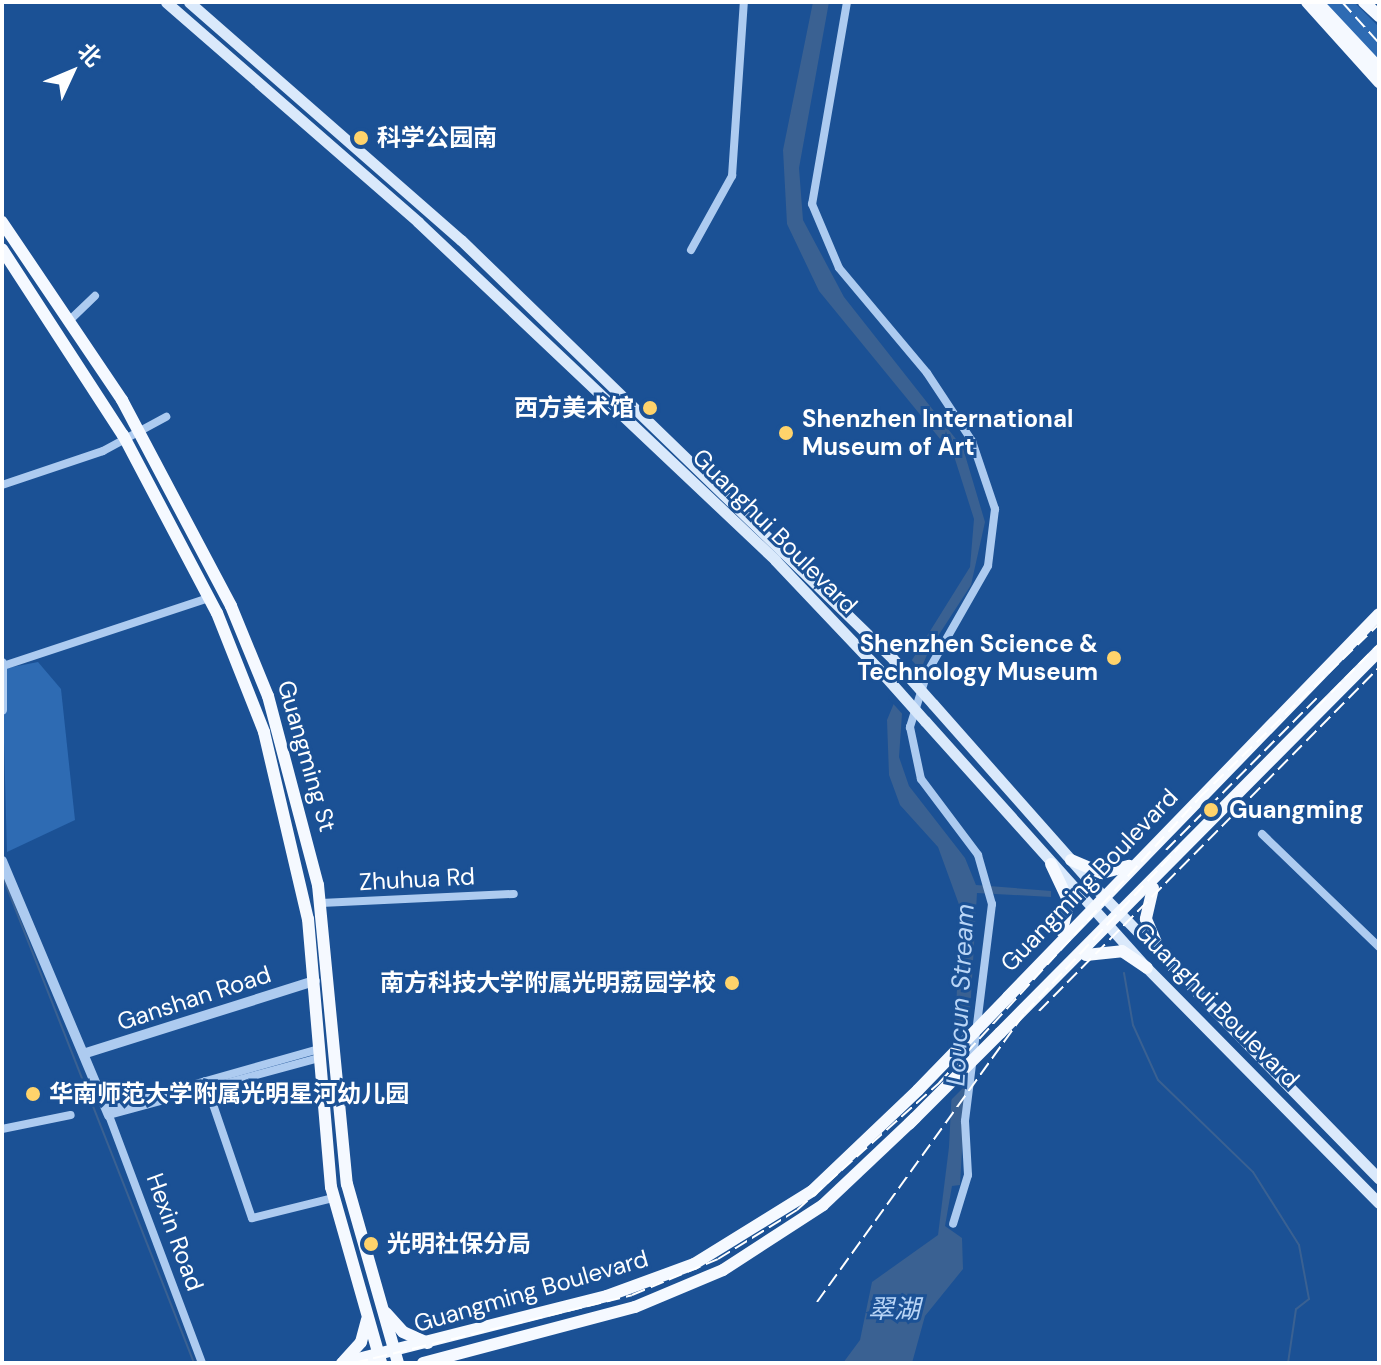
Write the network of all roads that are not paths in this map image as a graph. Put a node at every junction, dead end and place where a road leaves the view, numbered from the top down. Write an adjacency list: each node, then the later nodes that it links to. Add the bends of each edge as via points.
1 (166, 2): 29 (main road, Guanghui Boulevard, bridge, via 418,222 775,560)
2 (189, 2): 26 (main road, Guanghui Boulevard, bridge, via 461,240 893,659)
3 (744, 2): 13 (street, via 732,176)
4 (847, 2): 54 (street, via 812,173 823,240 945,397 990,480 988,566 927,673 910,727 921,779 986,876 992,904 965,1121 968,1175)
5 (1307, 2): 10 (main road)
6 (1317, 2): 9 (main road)
7 (1364, 2): 8 (main road)
8 (1379, 16)
9 (1379, 68)
10 (1379, 82)
11 (2, 222): 15 (main road, Guangming St)
12 (2, 249): 18 (main road, Guangming St)
13 (691, 250)
14 (95, 296): 15 (street)
15 (72, 318): 17 (main road, Guangming St)
16 (166, 417): 17 (street)
17 (140, 433): 18 (street); 33 (main road, Guangming St, via 257,666 297,786)
18 (126, 441): 19 (street); 20 (main road, Guangming St)
19 (2, 485)
20 (209, 598): 23 (street); 42 (main road, Guangming St, via 281,790)
21 (1379, 614): 28 (main road, Guangming Boulevard)
22 (1379, 651): 30 (main road, Guangming Boulevard)
23 (3, 664): 24 (street)
24 (2, 710)
25 (1262, 834): 38 (street)
26 (1071, 860): 28 (main road, via 1102,873); 32 (main road, Guanghui Boulevard)
27 (2, 861): 43 (street)
28 (1135, 863): 32 (main road, Guangming Boulevard)
29 (1051, 864): 34 (main road, Guanghui Boulevard); 37 (main road, via 1069,902)
30 (1160, 877): 35 (main road, Guangming Boulevard); 39 (main road, via 1146,919)
31 (514, 894): 33 (street, Zhuhua Rd)
32 (1103, 896): 34 (main road, Guangming Boulevard); 35 (main road, Guanghui Boulevard)
33 (321, 903): 55 (main road, Guangming St, via 342,1156)
34 (1090, 907): 36 (main road, Guanghui Boulevard); 37 (main road, Guangming Boulevard)
35 (1121, 916): 36 (main road, Guangming Boulevard); 39 (main road, Guanghui Boulevard)
36 (1110, 928): 40 (main road, Guangming Boulevard); 41 (main road, Guanghui Boulevard)
37 (1055, 942): 57 (main road, Guangming Boulevard, bridge, via 918,1090 812,1191 715,1254 626,1291)
38 (1379, 947)
39 (1160, 952): 51 (main road, Guanghui Boulevard)
40 (1073, 963): 41 (main road, via 1111,949); 49 (main road, Guangming Boulevard, bridge)
41 (1147, 968): 53 (main road, Guanghui Boulevard)
42 (315, 981): 43 (street, Ganshan Road); 44 (main road, Guangming St)
43 (86, 1053): 47 (street)
44 (319, 1053): 45 (street); 52 (main road, Guangming St)
45 (206, 1085): 47 (street); 52 (street, via 252,1218)
46 (945, 1088): 60 (main road, Guangming Boulevard, via 841,1190 744,1259 633,1308)
47 (108, 1112): 61 (street, Hexin Road)
48 (71, 1115): 50 (street)
49 (909, 1124)
50 (2, 1129)
51 (1379, 1179)
52 (333, 1198): 56 (main road, Guangming St)
53 (1379, 1203)
54 (953, 1224)
55 (380, 1304): 57 (main road, via 403,1332); 58 (main road, Guangming St)
56 (366, 1312): 59 (main road, Guangming St); 62 (main road, via 361,1342)
57 (428, 1343): 58 (main road, Guangming Boulevard)
58 (396, 1357): 59 (main road, Guangming Boulevard)
59 (380, 1359): 62 (main road, Guangming Boulevard)
60 (435, 1361): 63 (main road, Guangming Boulevard)
61 (202, 1363)
62 (341, 1363)
63 (423, 1363)

